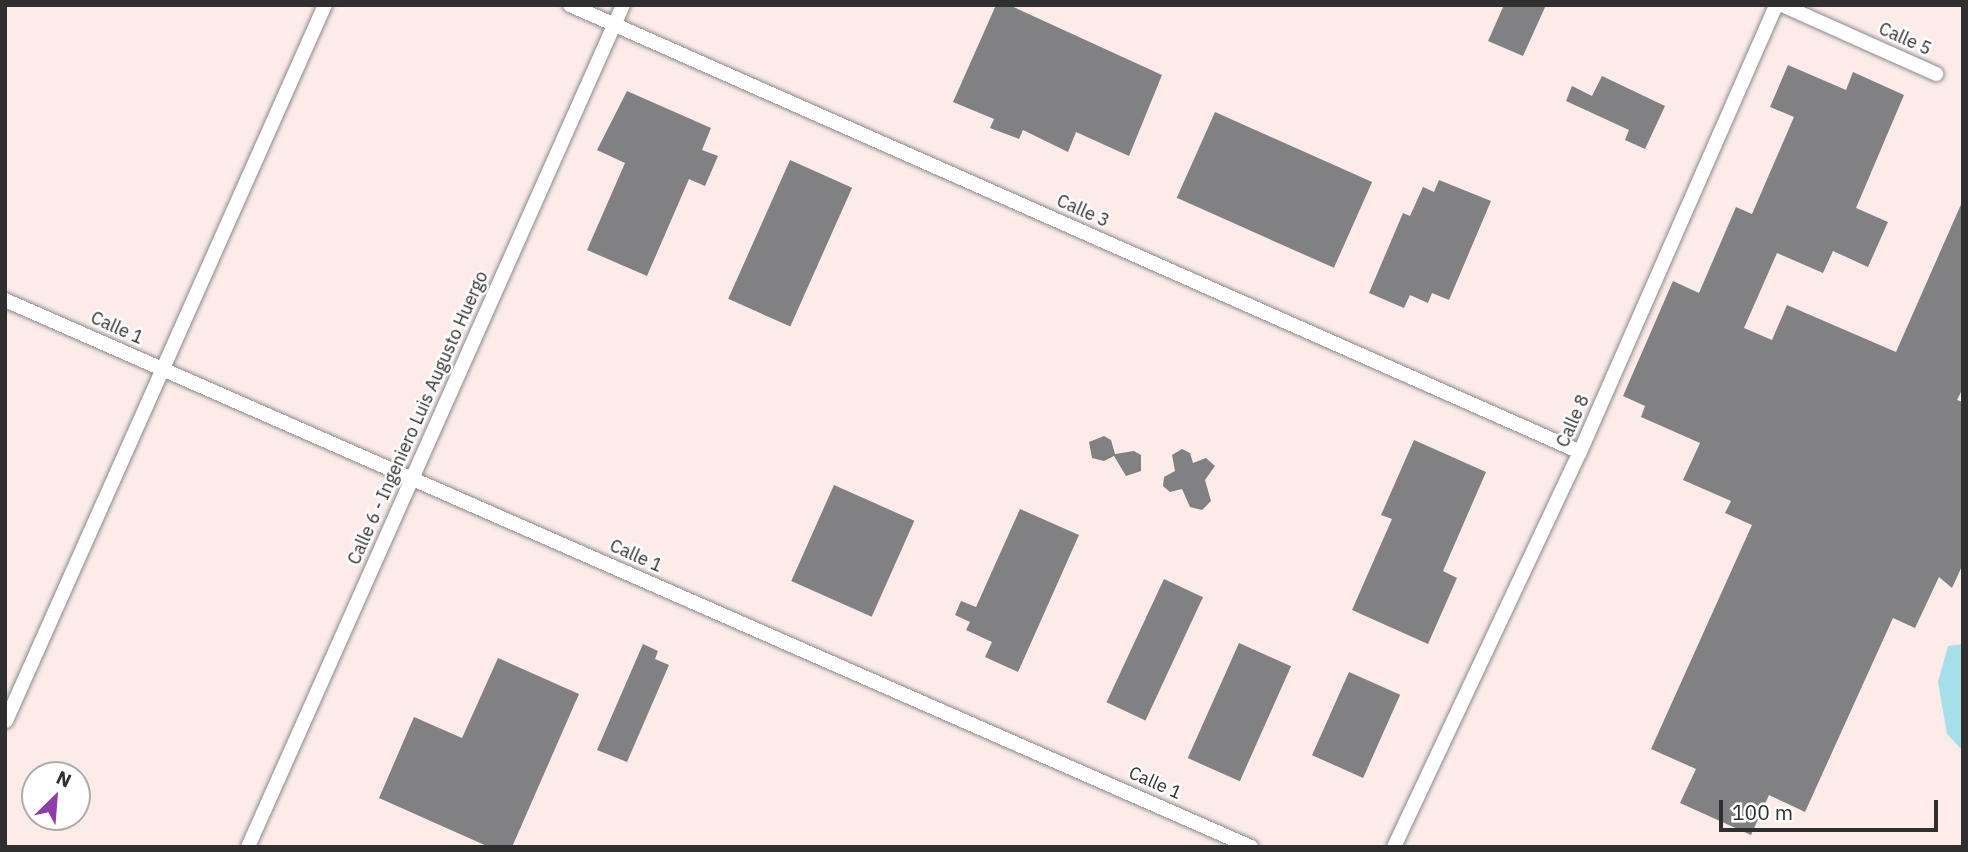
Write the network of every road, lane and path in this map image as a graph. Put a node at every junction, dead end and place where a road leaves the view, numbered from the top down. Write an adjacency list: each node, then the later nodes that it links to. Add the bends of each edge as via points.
1 (325, 5): 9 (street)
2 (570, 5): 6 (street, Calle 3)
3 (623, 5): 6 (street, Calle 6 - Ingeniero Luis Augusto Huergo)
4 (1776, 5): 10 (street, Calle 8)
5 (1782, 5): 7 (street, Calle 5)
6 (614, 25): 10 (street, Calle 3); 11 (street, Calle 6 - Ingeniero Luis Augusto Huergo)
7 (1936, 74)
8 (5, 299): 9 (street, Calle 1)
9 (162, 370): 11 (street, Calle 1); 12 (street)
10 (1580, 452): 15 (street, Calle 8)
11 (412, 478): 13 (street, Calle 6 - Ingeniero Luis Augusto Huergo); 14 (street, Calle 1)
12 (6, 721)
13 (248, 847)
14 (1251, 847)
15 (1394, 847)

